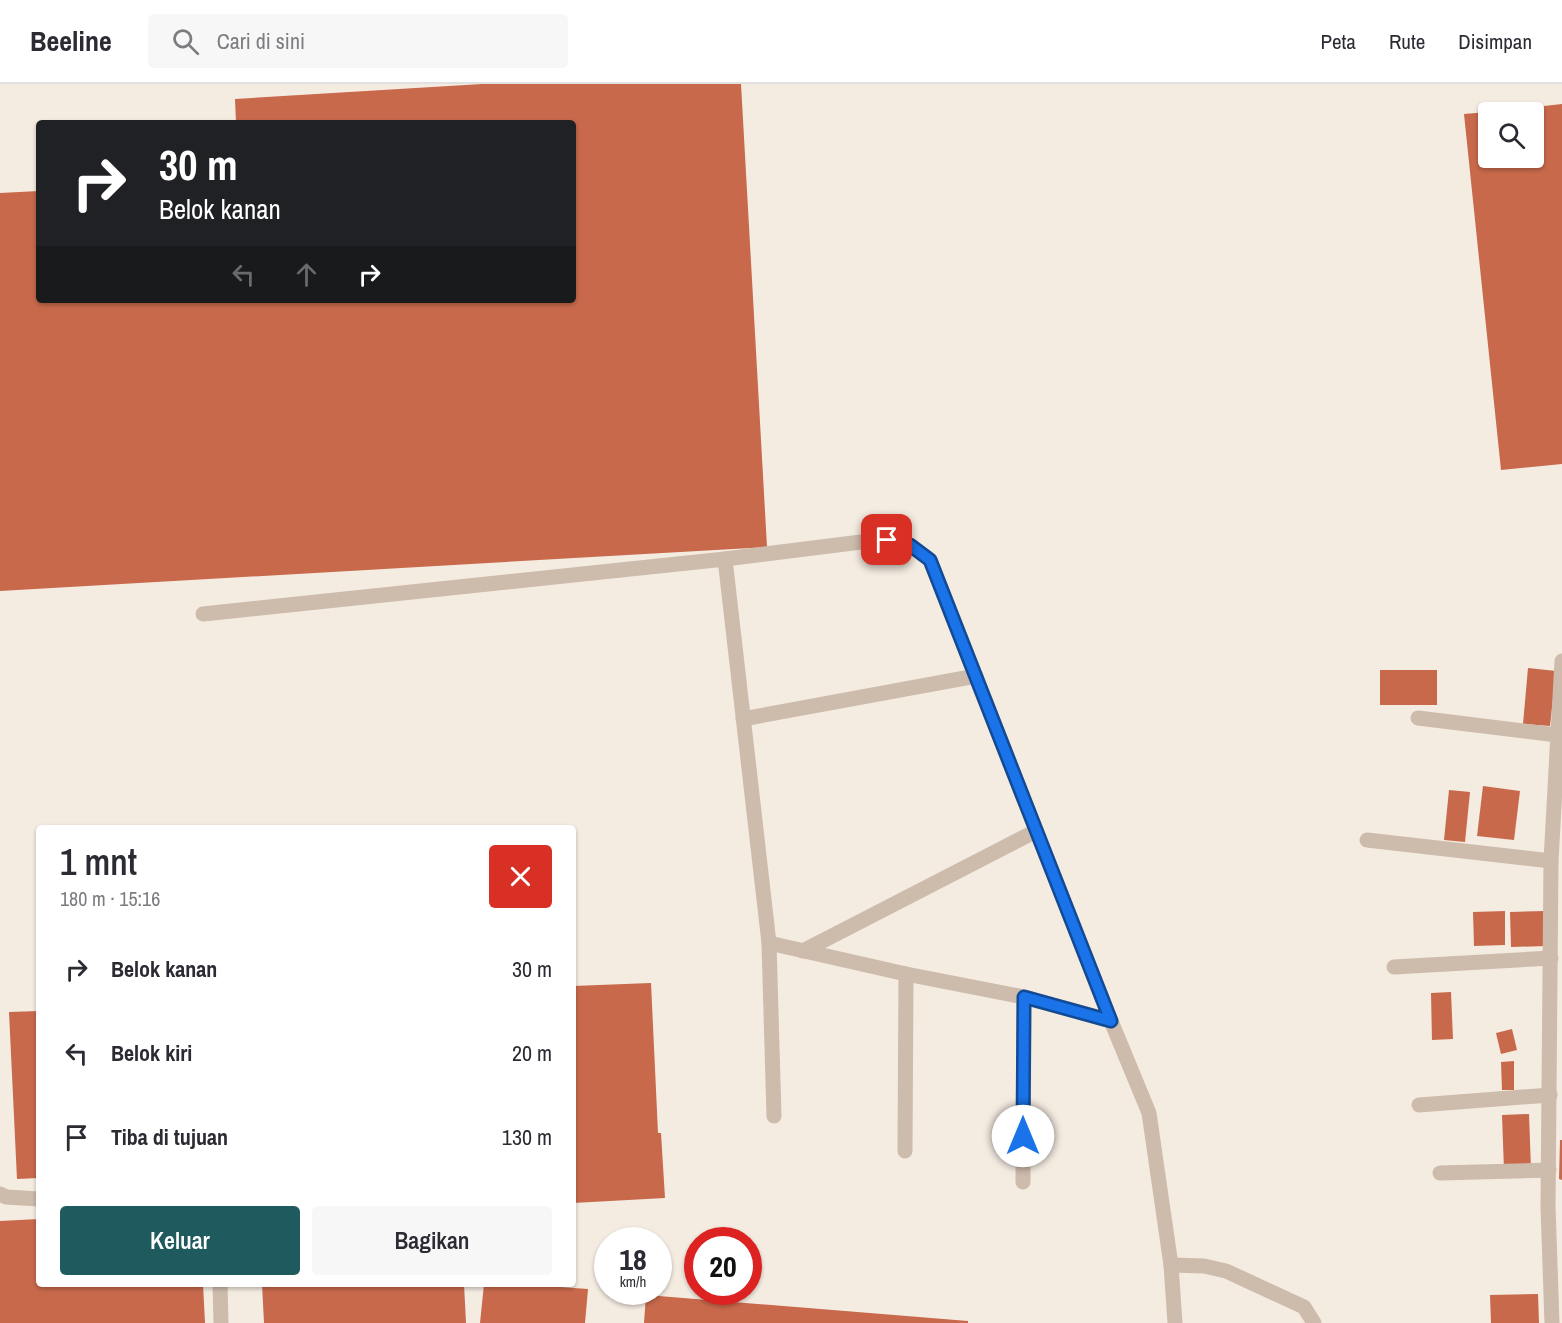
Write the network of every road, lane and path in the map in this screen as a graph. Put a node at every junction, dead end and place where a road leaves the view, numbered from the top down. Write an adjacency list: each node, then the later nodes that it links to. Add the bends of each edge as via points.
1 (725, 559): 2 (street); 4 (street, via 878,540 910,545 930,560); 6 (street)
2 (203, 614)
3 (1562, 660): 7 (street)
4 (976, 676): 6 (street); 9 (street)
5 (1418, 717): 7 (street)
6 (743, 719): 12 (street)
7 (1557, 735): 8 (street)
8 (1558, 793): 11 (street)
9 (1036, 831): 13 (street); 18 (street)
10 (1367, 840): 11 (street)
11 (1551, 861): 14 (street)
12 (769, 943): 13 (street); 22 (street)
13 (803, 951): 16 (street)
14 (1551, 958): 15 (street); 19 (street)
15 (1394, 967)
16 (906, 974): 17 (street); 23 (street)
17 (1024, 997): 18 (street); 26 (street)
18 (1111, 1021): 30 (street, via 1149,1113)
19 (1556, 1060): 20 (street)
20 (1550, 1095): 21 (street); 24 (street)
21 (1419, 1105)
22 (774, 1116)
23 (905, 1151)
24 (1549, 1170): 25 (street); 29 (street)
25 (1440, 1173)
26 (1023, 1182)
27 (0, 1194): 28 (street)
28 (36, 1199)
29 (1555, 1206): 35 (street)
30 (1171, 1265): 33 (street); 34 (street, via 1226,1271 1304,1307)
31 (220, 1287): 32 (street)
32 (221, 1323)
33 (1175, 1323)
34 (1314, 1323)
35 (1552, 1323)

